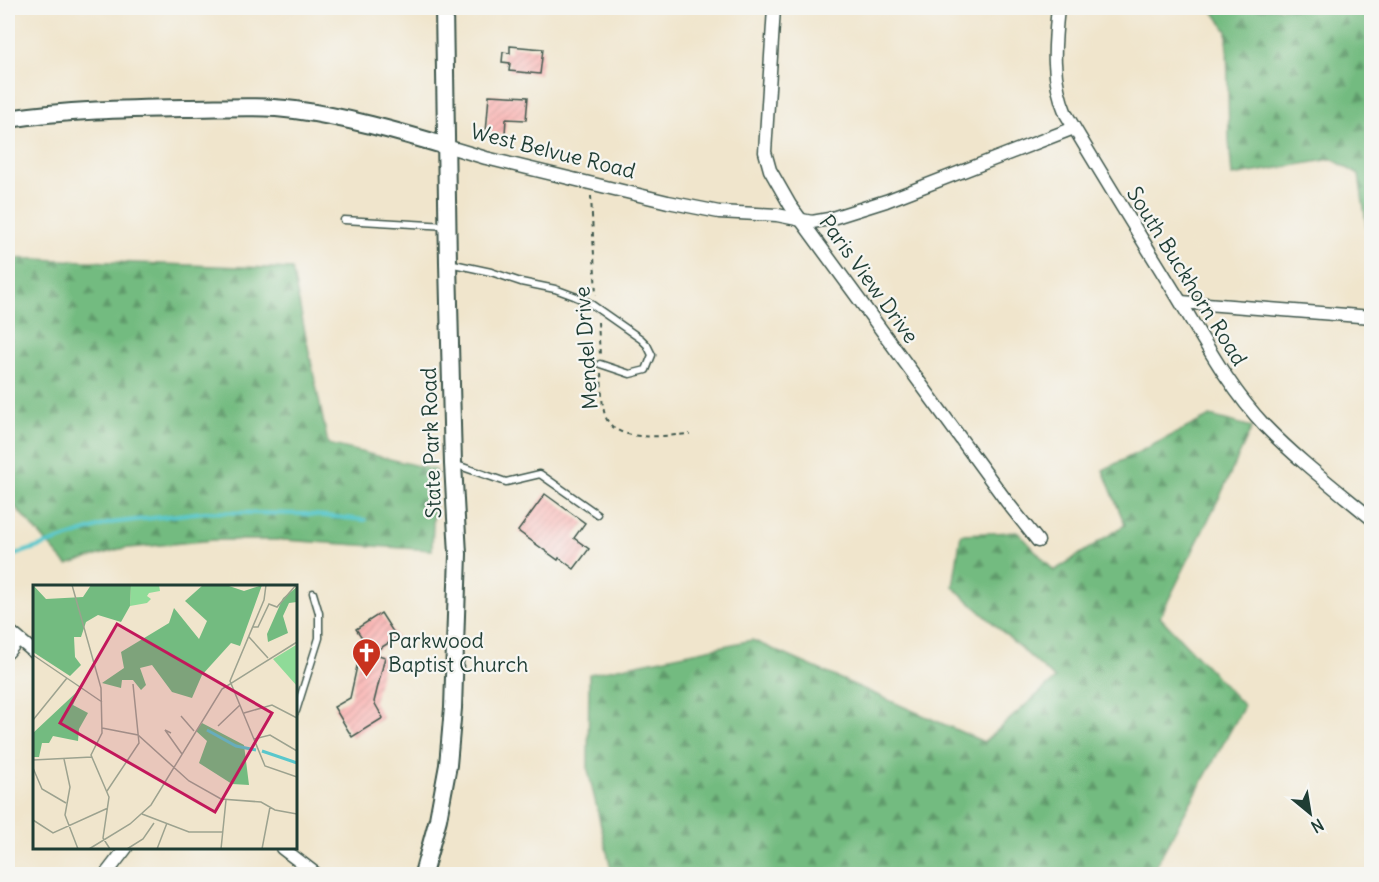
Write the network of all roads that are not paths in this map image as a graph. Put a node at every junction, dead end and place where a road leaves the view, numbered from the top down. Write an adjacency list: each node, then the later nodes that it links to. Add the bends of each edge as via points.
1 (444, 8): 6 (main road, State Park Road)
2 (774, 8): 8 (street, Paris View Drive, via 765,152 770,170)
3 (1058, 8): 5 (street, South Buckhorn Road, via 1054,40 1056,86)
4 (8, 119): 6 (main road, West Belvue Road, via 148,109 258,107 332,117)
5 (1074, 128): 8 (street, West Belvue Road, via 886,201 829,219); 11 (street, South Buckhorn Road)
6 (446, 146): 8 (street, West Belvue Road, via 668,202); 9 (main road, State Park Road)
7 (344, 220): 9 (lane)
8 (802, 221): 17 (street, Paris View Drive)
9 (447, 226): 10 (main road, State Park Road)
10 (448, 263): 13 (lane, via 564,292 588,302 641,339 652,355 646,370 635,375); 14 (main road, State Park Road)
11 (1181, 302): 12 (street); 16 (street, South Buckhorn Road, via 1217,363 1264,425)
12 (1371, 317)
13 (600, 364)
14 (453, 464): 15 (lane, via 506,482 540,474); 28 (main road, State Park Road, via 458,554 453,708 448,765)
15 (597, 514)
16 (1371, 519)
17 (1038, 541)
18 (313, 593): 23 (lane, via 319,613 319,638)
19 (8, 630): 20 (street)
20 (18, 639): 21 (street); 22 (street)
21 (33, 650)
22 (8, 652)
23 (297, 708)
24 (125, 849): 26 (street)
25 (283, 849): 27 (street)
26 (105, 874)
27 (316, 874)
28 (423, 874)

